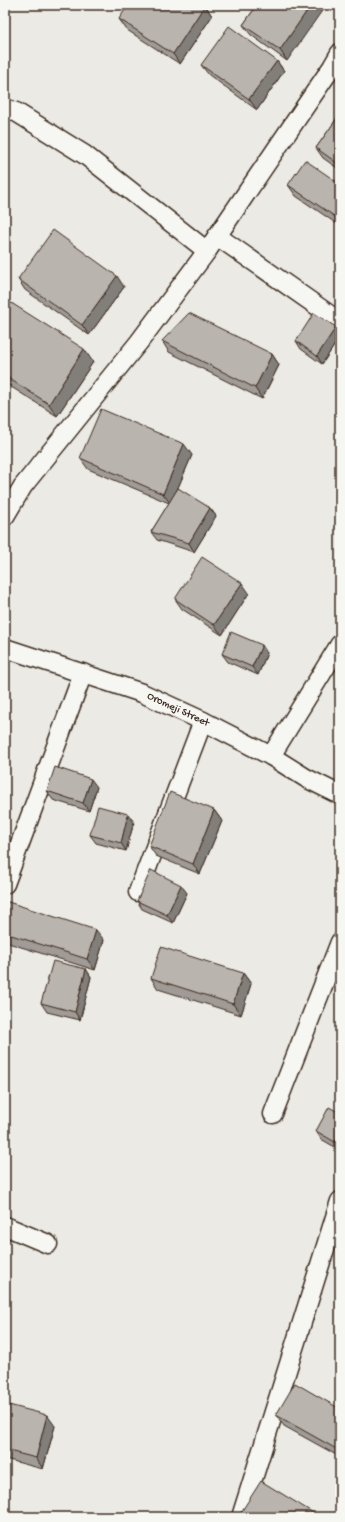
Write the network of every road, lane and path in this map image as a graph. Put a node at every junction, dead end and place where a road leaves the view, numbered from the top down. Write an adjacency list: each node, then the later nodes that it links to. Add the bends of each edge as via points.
1 (340, 53): 3 (street)
2 (5, 108): 4 (street, via 16,112 85,155)
3 (218, 236): 4 (street); 5 (street)
4 (207, 251): 6 (street, via 139,342 22,486)
5 (340, 322)
6 (5, 516)
7 (340, 644): 11 (street)
8 (5, 648): 9 (street, Oromeji Street)
9 (82, 673): 10 (street, Oromeji Street, via 142,693); 13 (street)
10 (202, 721): 11 (street, Oromeji Street); 14 (street)
11 (271, 756): 12 (street, Oromeji Street)
12 (340, 795)
13 (5, 884)
14 (138, 892)
15 (340, 942): 16 (street)
16 (273, 1114)
17 (340, 1201): 20 (street)
18 (5, 1226): 19 (street)
19 (48, 1244)
20 (241, 1517)

